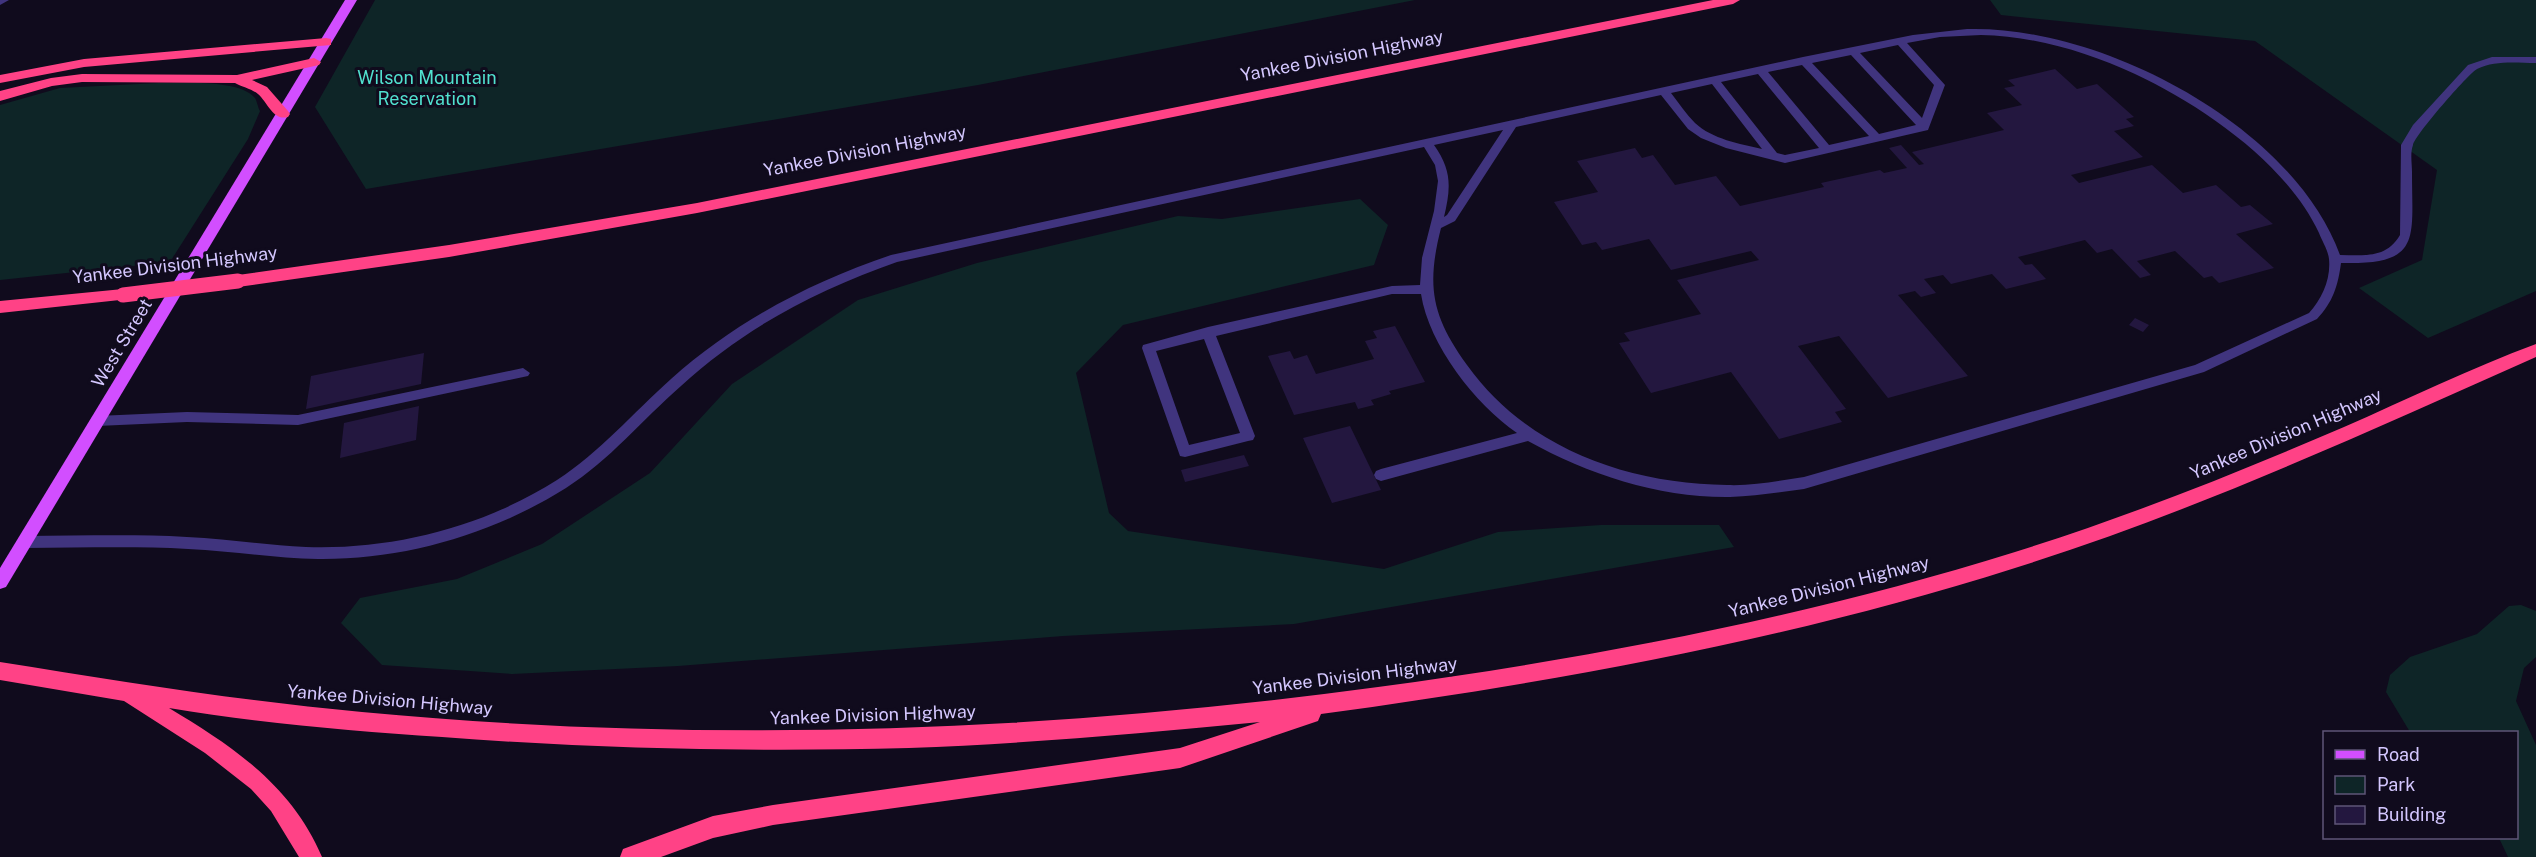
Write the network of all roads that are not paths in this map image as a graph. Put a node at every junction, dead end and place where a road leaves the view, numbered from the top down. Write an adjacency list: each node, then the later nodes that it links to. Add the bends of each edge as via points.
1 (351, 0): 4 (main road, West Street)
2 (1733, 0): 25 (highway, Yankee Division Highway, bridge, via 688,210 449,251 238,281)
3 (1900, 41): 5 (lane); 17 (lane, via 1940,85); 23 (lane, via 1944,34 2008,33 2105,57 2151,76 2206,107 2273,163 2316,214 2329,237)
4 (326, 42): 8 (main road, West Street); 10 (highway, via 84,63)
5 (1853, 51): 6 (lane); 17 (lane)
6 (1803, 60): 9 (lane); 18 (lane)
7 (2536, 60): 23 (lane, via 2492,60 2472,67 2417,128 2407,145 2406,235 2401,247 2391,256 2375,259)
8 (314, 62): 11 (highway); 15 (main road, West Street)
9 (1760, 70): 12 (lane); 20 (lane)
10 (0, 79)
11 (237, 79): 14 (highway, via 82,78); 15 (highway, via 262,90)
12 (1714, 80): 13 (lane); 21 (lane)
13 (1664, 91): 16 (lane); 21 (lane, via 1692,126 1705,135)
14 (0, 96)
15 (283, 114): 29 (main road, West Street)
16 (1512, 124): 19 (lane); 22 (lane, via 1451,218)
17 (1924, 127): 18 (lane)
18 (1877, 138): 20 (lane)
19 (1426, 141): 22 (lane, via 1443,171 1443,192); 32 (lane, via 906,255 841,276 798,295 734,334 675,383 609,449 558,486 519,507 439,538 379,550 321,553 172,542)
20 (1826, 149): 21 (lane, via 1785,159)
21 (1773, 156)
22 (1434, 226): 24 (lane, via 1425,262)
23 (2335, 259): 30 (lane, via 2332,286 2324,305 2313,316 2199,369 1804,483 1727,491 1685,488 1608,470)
24 (1426, 289): 26 (lane, via 1392,290); 30 (lane, via 1433,315 1469,379 1492,405)
25 (0, 307)
26 (1208, 332): 26 (lane, via 1148,348 1185,452 1248,436)
27 (2536, 350): 36 (highway, Yankee Division Highway, via 2239,479 2129,522 1968,574 1789,623 1650,653)
28 (523, 374): 29 (lane, via 298,420 188,417)
29 (97, 421): 32 (main road, West Street)
30 (1530, 435): 31 (lane)
31 (1381, 476)
32 (24, 542): 33 (main road, West Street)
33 (0, 582)
34 (5, 672): 35 (highway, Yankee Division Highway)
35 (127, 693): 36 (highway, Yankee Division Highway, via 388,724 567,735 760,740 1031,732); 37 (highway, via 264,784 292,818)
36 (1348, 702): 38 (highway, via 1180,758 773,815 713,827)
37 (311, 857)
38 (631, 857)

